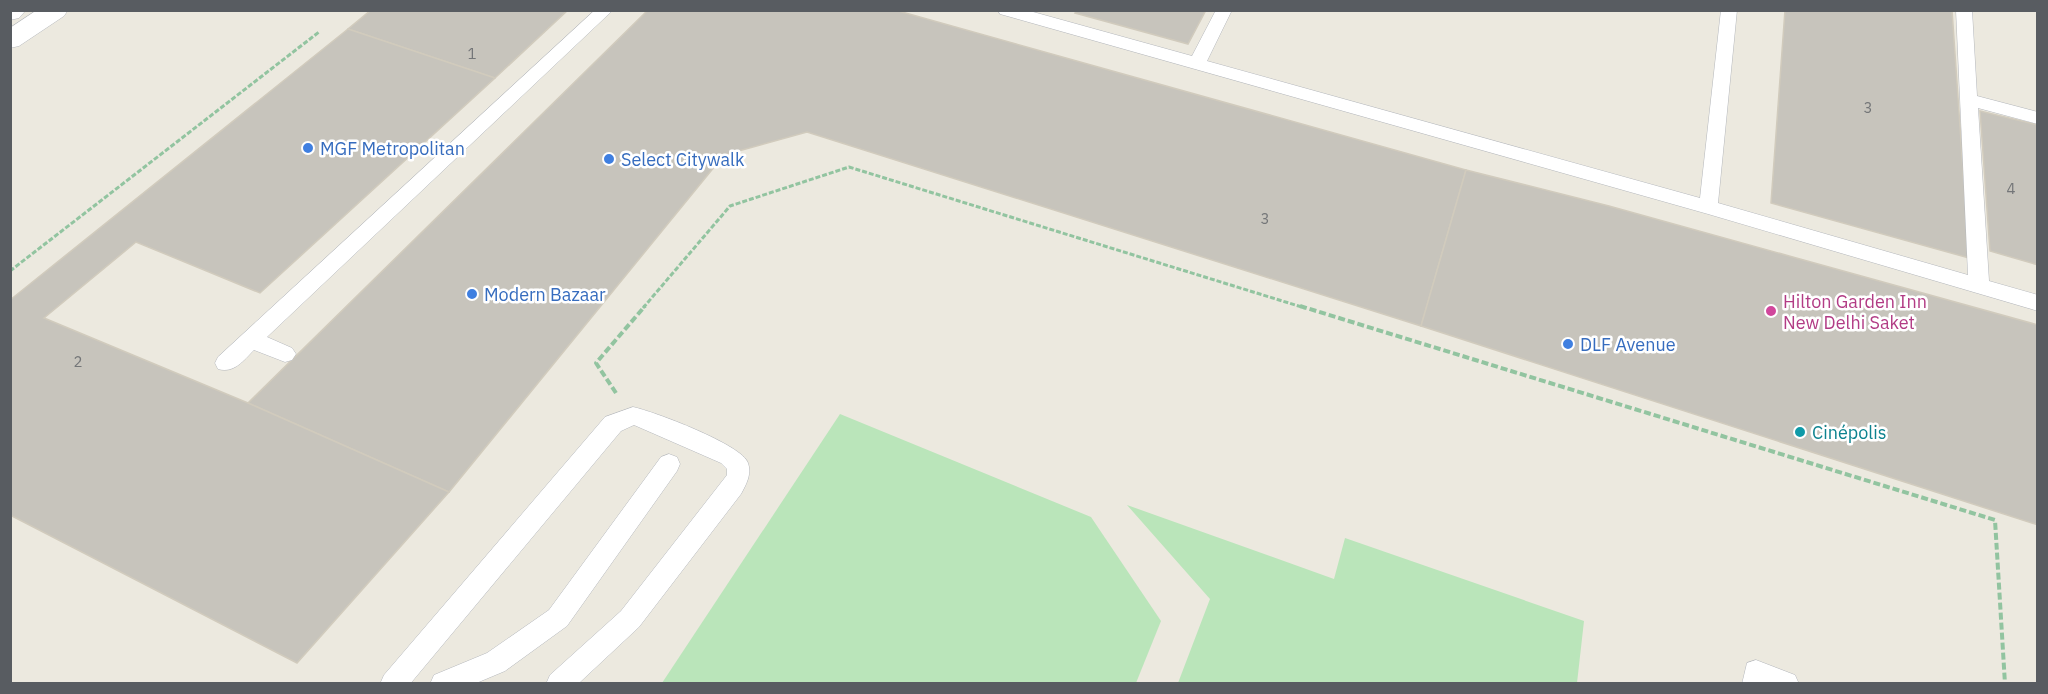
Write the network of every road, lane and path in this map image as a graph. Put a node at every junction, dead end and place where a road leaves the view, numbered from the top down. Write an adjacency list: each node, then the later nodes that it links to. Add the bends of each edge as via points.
1 (55, 10): 9 (street)
2 (605, 10): 17 (lane)
3 (1006, 10): 7 (lane)
4 (1224, 10): 10 (lane)
5 (1729, 10): 13 (lane)
6 (1964, 10): 11 (lane)
7 (1047, 16): 10 (lane)
8 (319, 32): 14 (path)
9 (10, 40)
10 (1197, 63): 13 (lane)
11 (1970, 100): 12 (lane); 15 (lane)
12 (2037, 118)
13 (1708, 207): 15 (lane)
14 (10, 271)
15 (1979, 286): 16 (lane)
16 (2037, 303)
17 (251, 339): 18 (lane); 19 (lane)
18 (285, 354)
19 (226, 363)
20 (633, 417): 22 (lane, via 613,424); 24 (lane, via 646,419 729,456 738,465 738,475 733,487 630,619); 27 (path, via 596,363 730,206 849,167 1995,520)
21 (669, 464): 23 (lane, via 558,618 496,662)
22 (393, 684)
23 (442, 684)
24 (559, 684)
25 (1755, 684): 26 (lane, via 1756,672)
26 (1786, 684)
27 (2005, 684)

